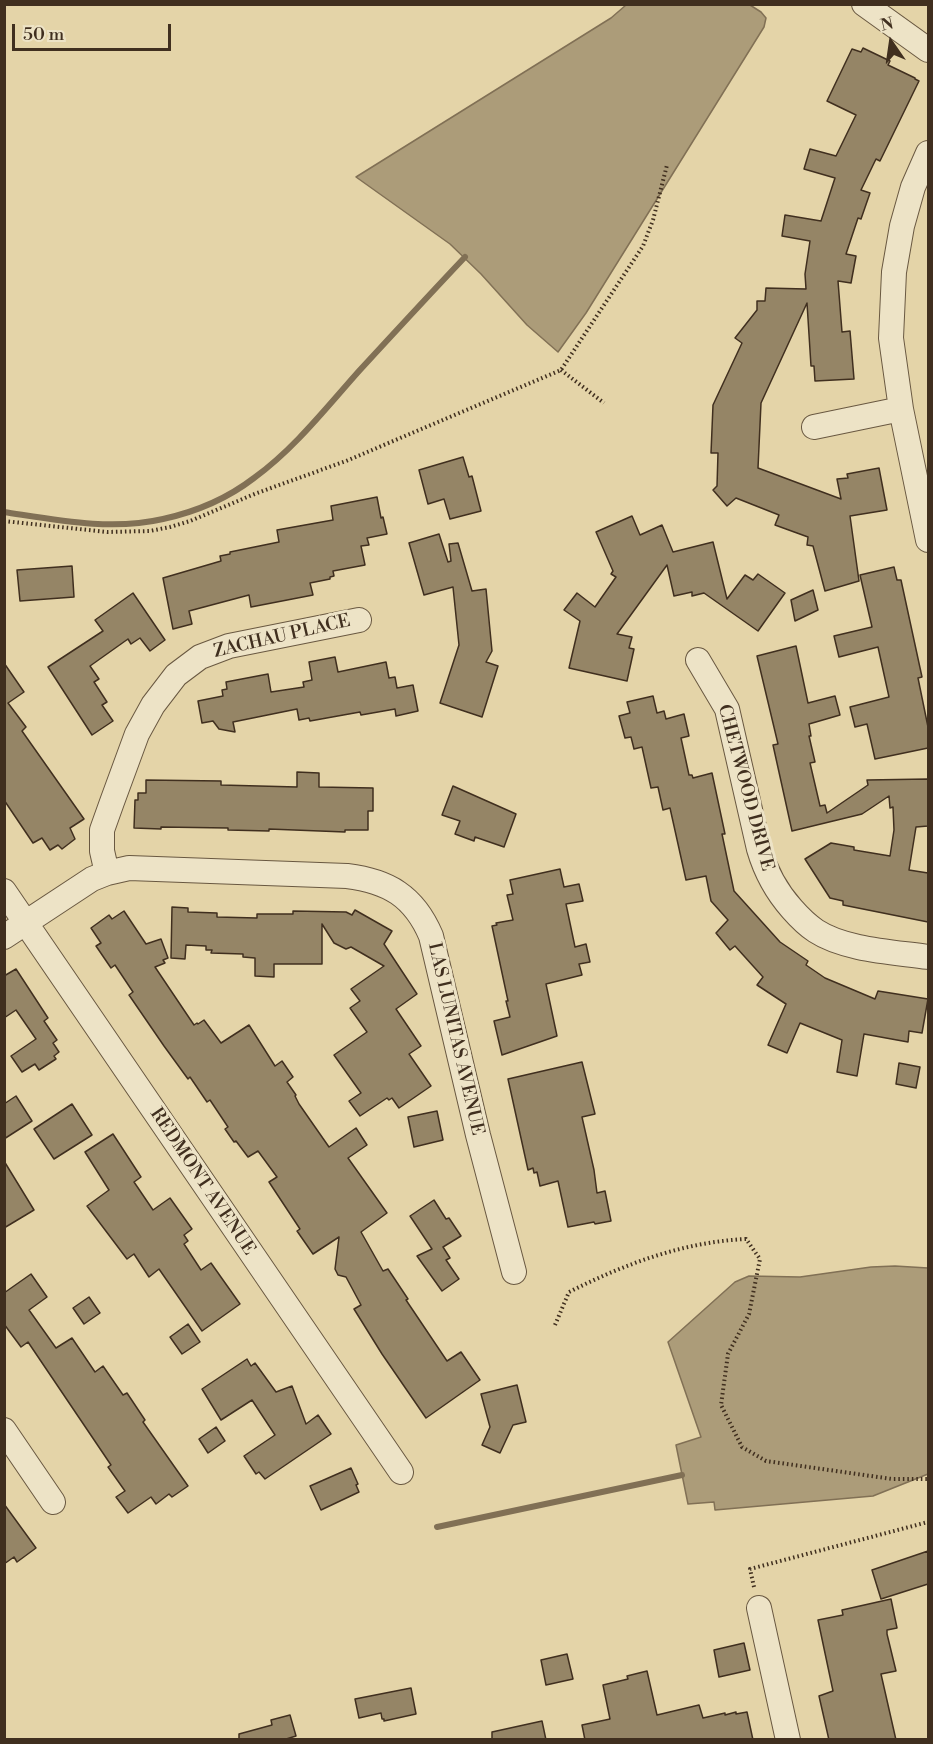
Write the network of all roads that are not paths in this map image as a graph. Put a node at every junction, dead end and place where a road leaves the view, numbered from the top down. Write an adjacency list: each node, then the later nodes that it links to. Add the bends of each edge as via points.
1 (864, 4): 2 (street)
2 (928, 50)
3 (928, 153): 4 (street, via 913,187 894,272 891,338)
4 (901, 409): 5 (street); 6 (street)
5 (814, 428)
6 (928, 540)
7 (359, 620): 9 (street, ZACHAU PLACE, via 229,646 200,657 176,675 137,734 102,830)
8 (698, 660): 13 (street, CHETWOOD DRIVE, via 727,709 762,859 782,898 803,921 837,941)
9 (106, 873): 11 (street, LAS LUNITAS AVENUE); 14 (street, LAS LUNITAS AVENUE, via 129,868 347,876 385,885 410,903 431,936)
10 (4, 891): 11 (street, REDMONT AVENUE)
11 (26, 923): 12 (street, LAS LUNITAS AVENUE); 16 (street, REDMONT AVENUE)
12 (4, 937)
13 (928, 957)
14 (514, 1272)
15 (4, 1430): 17 (street)
16 (400, 1472)
17 (53, 1502)
18 (759, 1608): 19 (street)
19 (788, 1740)

